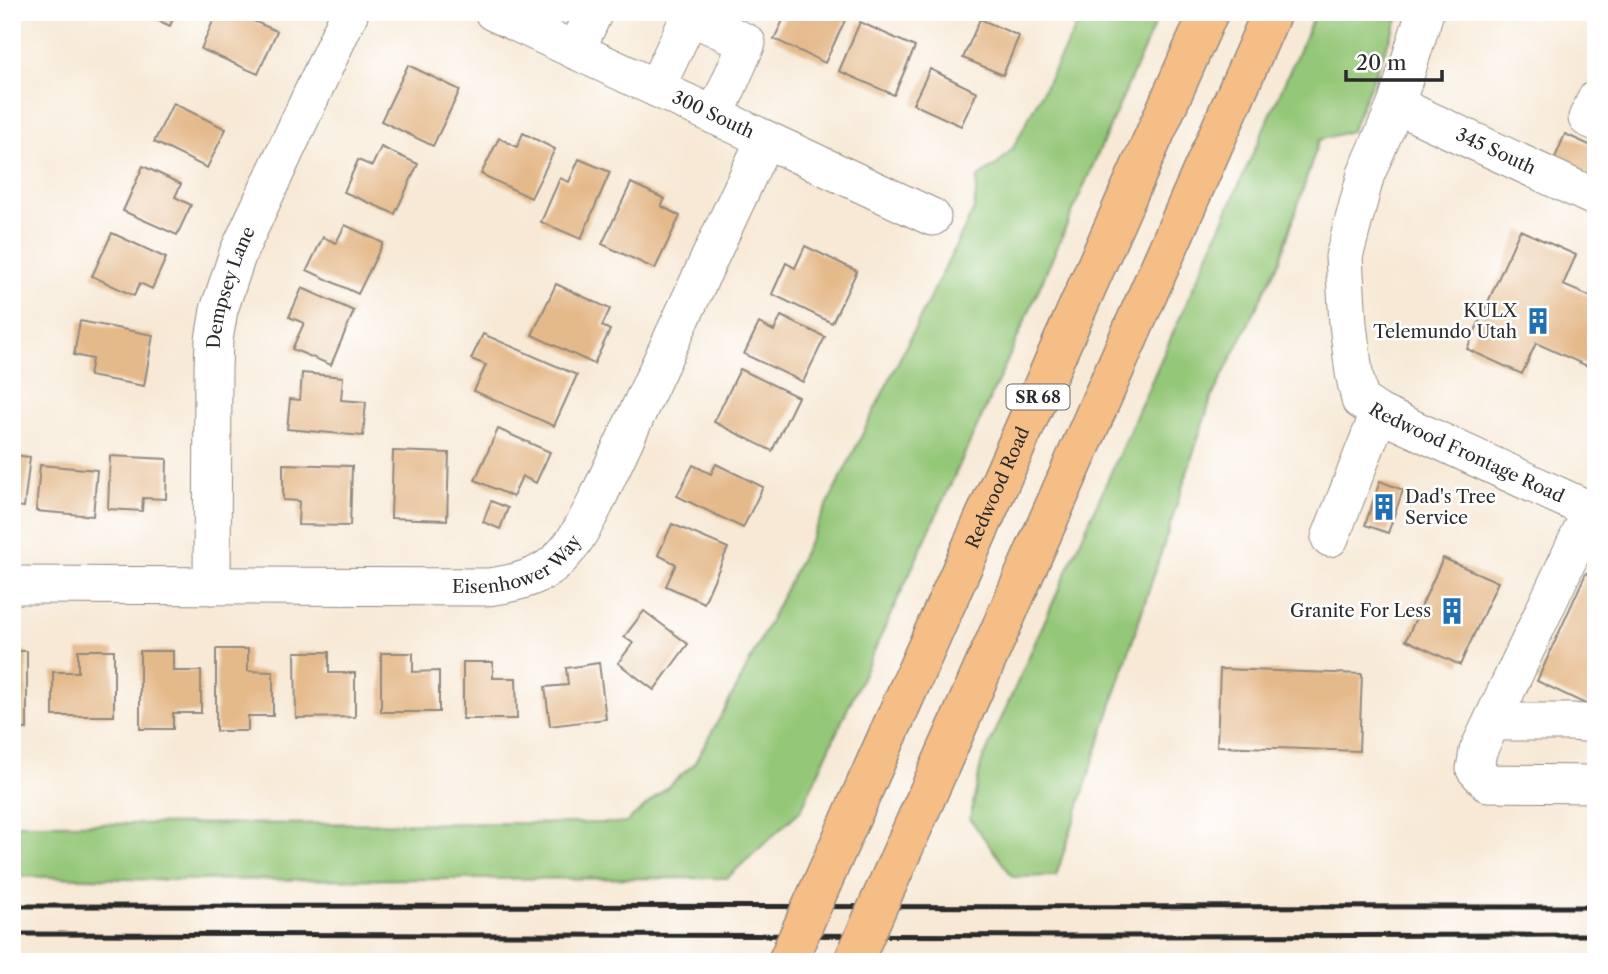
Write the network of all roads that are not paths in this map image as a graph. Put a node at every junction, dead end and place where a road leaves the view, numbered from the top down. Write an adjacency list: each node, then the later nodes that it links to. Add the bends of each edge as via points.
1 (350, 12): 21 (street, Dempsey Lane, via 238,253 219,310 213,369)
2 (493, 12): 8 (street, 300 South)
3 (594, 12): 8 (street)
4 (1209, 12): 25 (main road, Redwood Road / SR 68, bridge)
5 (1272, 12): 26 (main road, SR 68, bridge)
6 (1424, 12): 11 (street, Redwood Frontage Road)
7 (734, 23): 9 (street, via 690,16); 12 (street, via 747,43)
8 (576, 51): 9 (street, 300 South)
9 (656, 88): 12 (street, 300 South)
10 (1596, 99): 13 (street, via 1587,118)
11 (1396, 105): 15 (street, 345 South); 17 (street, Redwood Frontage Road, via 1366,174 1344,257 1360,400)
12 (715, 116): 14 (street, 300 South)
13 (1596, 122)
14 (765, 139): 16 (street, 300 South); 21 (street, Eisenhower Way, via 595,505 574,541 545,571 488,587)
15 (1596, 198)
16 (932, 217)
17 (1379, 413): 18 (street, Redwood Frontage Road); 19 (street)
18 (1593, 512): 22 (street)
19 (1330, 538)
20 (12, 585): 21 (street, Eisenhower Way)
21 (212, 586)
22 (1492, 722): 23 (street); 24 (street, via 1475,769 1488,783)
23 (1596, 724)
24 (1596, 784)
25 (787, 962)
26 (853, 962)

